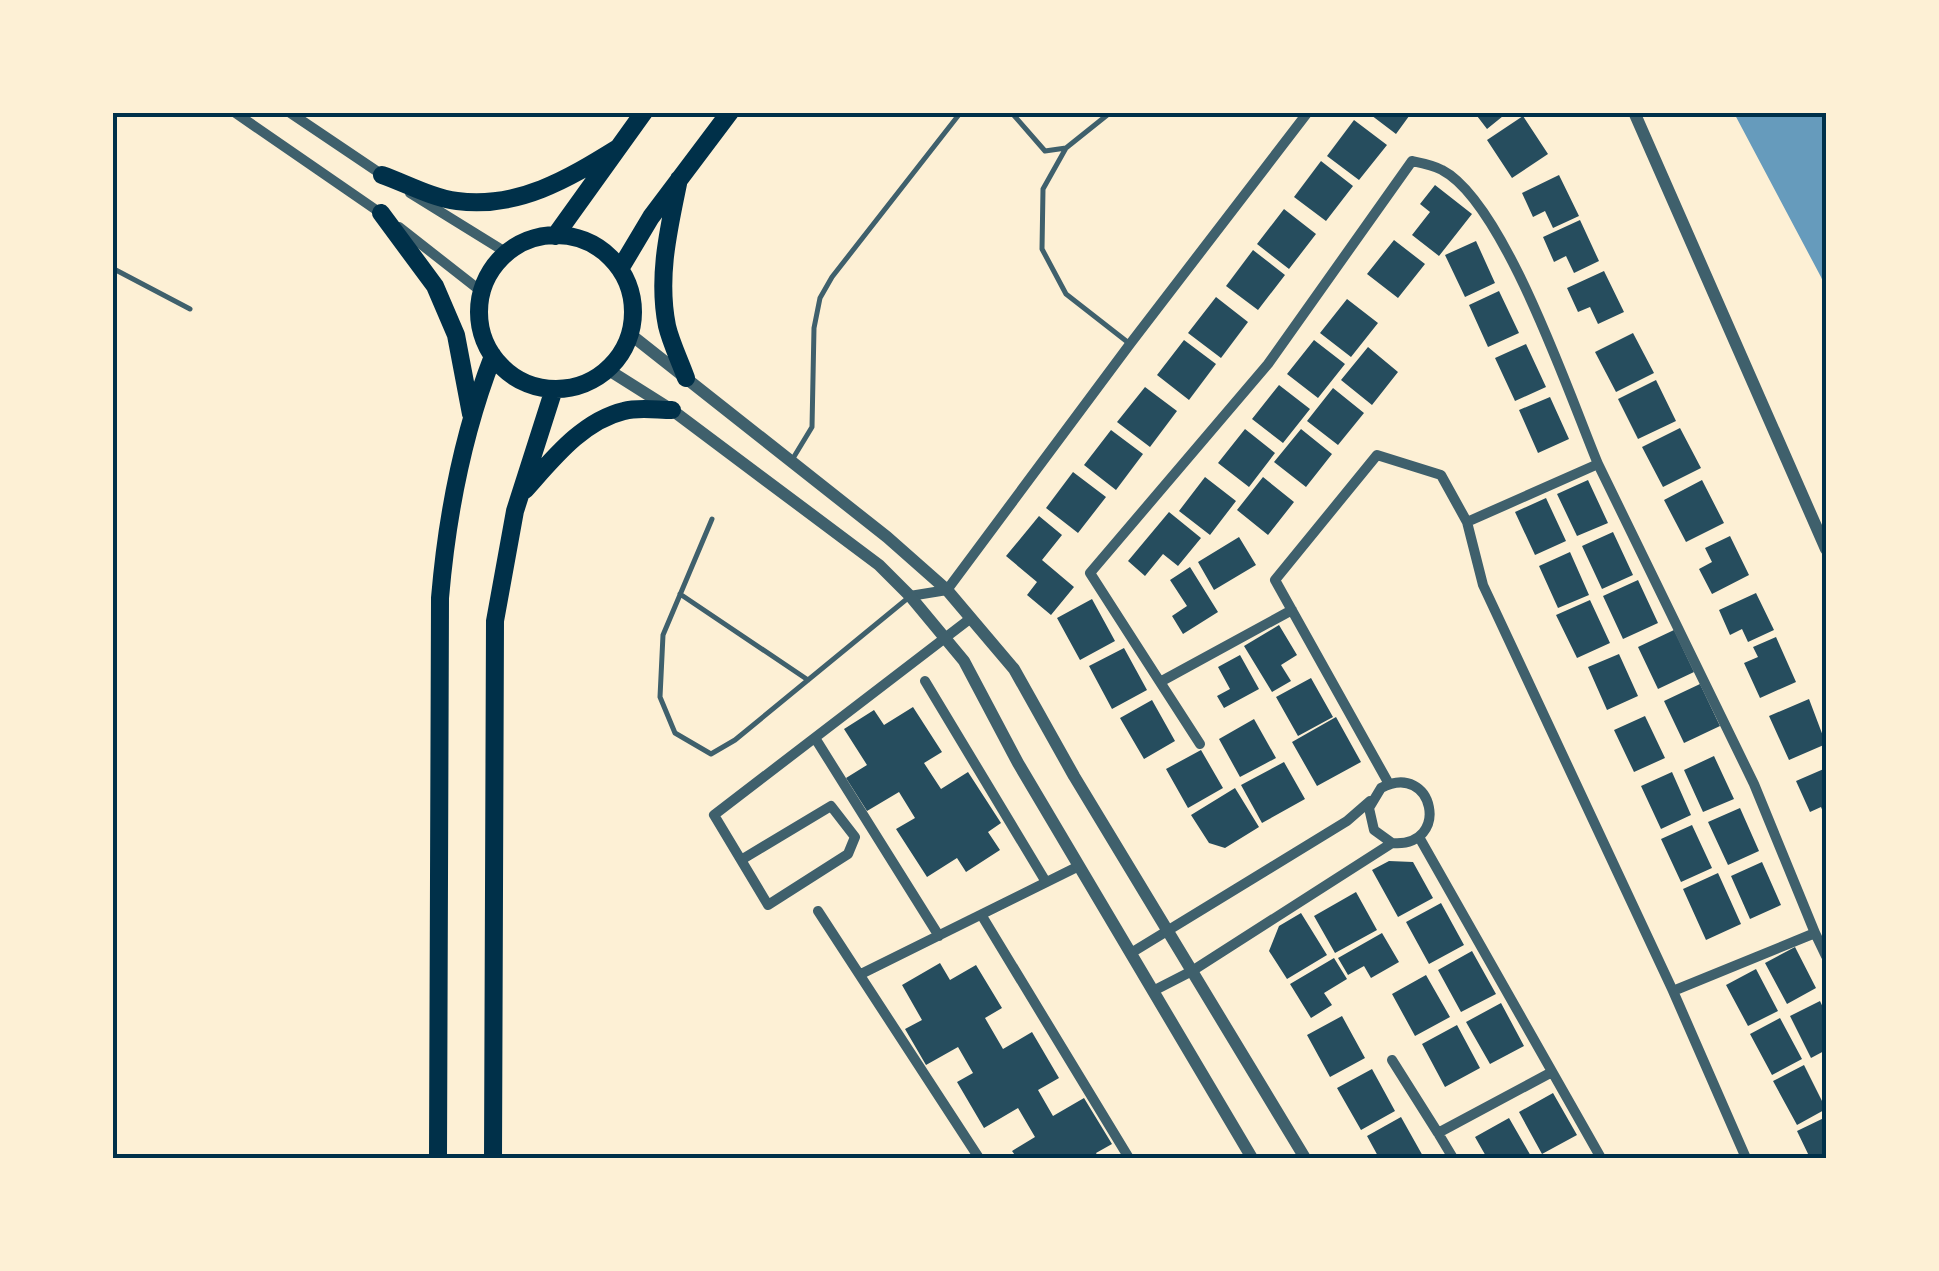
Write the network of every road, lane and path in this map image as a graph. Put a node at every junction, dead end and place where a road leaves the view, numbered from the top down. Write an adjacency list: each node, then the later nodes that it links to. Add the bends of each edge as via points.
1 (234, 112): 14 (street)
2 (290, 112): 12 (street)
3 (644, 112): 10 (highway)
4 (730, 112): 13 (highway)
5 (962, 112): 29 (lane, via 820,298 812,345 812,427)
6 (1010, 112): 11 (lane, via 1045,151)
7 (1111, 112): 11 (lane)
8 (1308, 112): 22 (street)
9 (1634, 112): 34 (street)
10 (618, 148): 12 (highway, via 563,182 503,202 454,201); 15 (highway)
11 (1066, 148): 22 (lane, via 1042,189 1042,250 1066,294)
12 (382, 175): 16 (street)
13 (678, 179): 18 (highway); 25 (highway, via 664,250 664,292)
14 (381, 213): 19 (street); 28 (highway, via 435,286 456,335)
15 (554, 236): 16 (highway); 18 (highway, via 598,247)
16 (508, 253): 19 (highway)
17 (112, 268): 20 (lane)
18 (620, 269): 21 (highway, via 634,316)
19 (482, 292): 23 (highway, via 482,334)
20 (190, 309)
21 (630, 334): 24 (highway); 25 (street)
22 (1130, 344): 35 (street)
23 (492, 356): 26 (highway, via 509,373); 28 (highway)
24 (607, 369): 26 (highway, via 578,386); 27 (street)
25 (686, 378): 29 (street)
26 (554, 389): 31 (highway)
27 (672, 410): 31 (highway, via 626,410 592,424); 37 (street, via 879,565)
28 (472, 420): 67 (highway, via 446,524 440,598)
29 (791, 461): 35 (street)
30 (1598, 464): 33 (street); 43 (street, via 1516,264 1472,198 1444,170 1412,160 1268,364 1090,573); 56 (street, via 1754,784)
31 (521, 494): 68 (highway, via 495,621)
32 (712, 519): 36 (lane)
33 (1468, 522): 38 (street, via 1440,475 1377,455 1275,580); 62 (street, via 1483,584)
34 (1826, 550)
35 (947, 590): 37 (street); 39 (street)
36 (680, 594): 41 (lane); 41 (lane, via 663,635 660,697 675,733 711,754)
37 (910, 596): 40 (street); 41 (lane)
38 (1292, 610): 43 (street); 46 (street)
39 (971, 618): 40 (street); 55 (street, via 1014,669)
40 (946, 639): 44 (street); 51 (street)
41 (808, 680)
42 (924, 681): 52 (street)
43 (1160, 682): 45 (street)
44 (815, 738): 50 (street, via 714,814); 57 (street)
45 (1200, 744)
46 (1388, 784): 47 (street); 48 (street, via 1406,782 1426,798 1429,822)
47 (1371, 800): 49 (street, via 1374,830); 55 (street)
48 (1419, 837): 49 (street); 65 (street)
49 (1392, 843): 60 (street)
50 (741, 860): 50 (street, via 831,806 855,837 848,854 768,905)
51 (1079, 866): 52 (street); 58 (street)
52 (1046, 882): 54 (street)
53 (818, 910): 61 (street)
54 (982, 916): 57 (street); 70 (street)
55 (1168, 931): 58 (street); 60 (street)
56 (1816, 934): 59 (street); 62 (street)
57 (939, 936): 61 (street)
58 (1131, 953): 63 (street)
59 (1826, 956)
60 (1192, 971): 63 (street); 72 (street)
61 (862, 974): 69 (street)
62 (1672, 990): 75 (street)
63 (1154, 991): 71 (street)
64 (1392, 1060): 66 (street)
65 (1552, 1072): 66 (street); 74 (street)
66 (1438, 1133): 73 (street)
67 (438, 1158)
68 (493, 1158)
69 (979, 1158)
70 (1129, 1158)
71 (1252, 1158)
72 (1305, 1158)
73 (1452, 1158)
74 (1601, 1158)
75 (1746, 1158)

